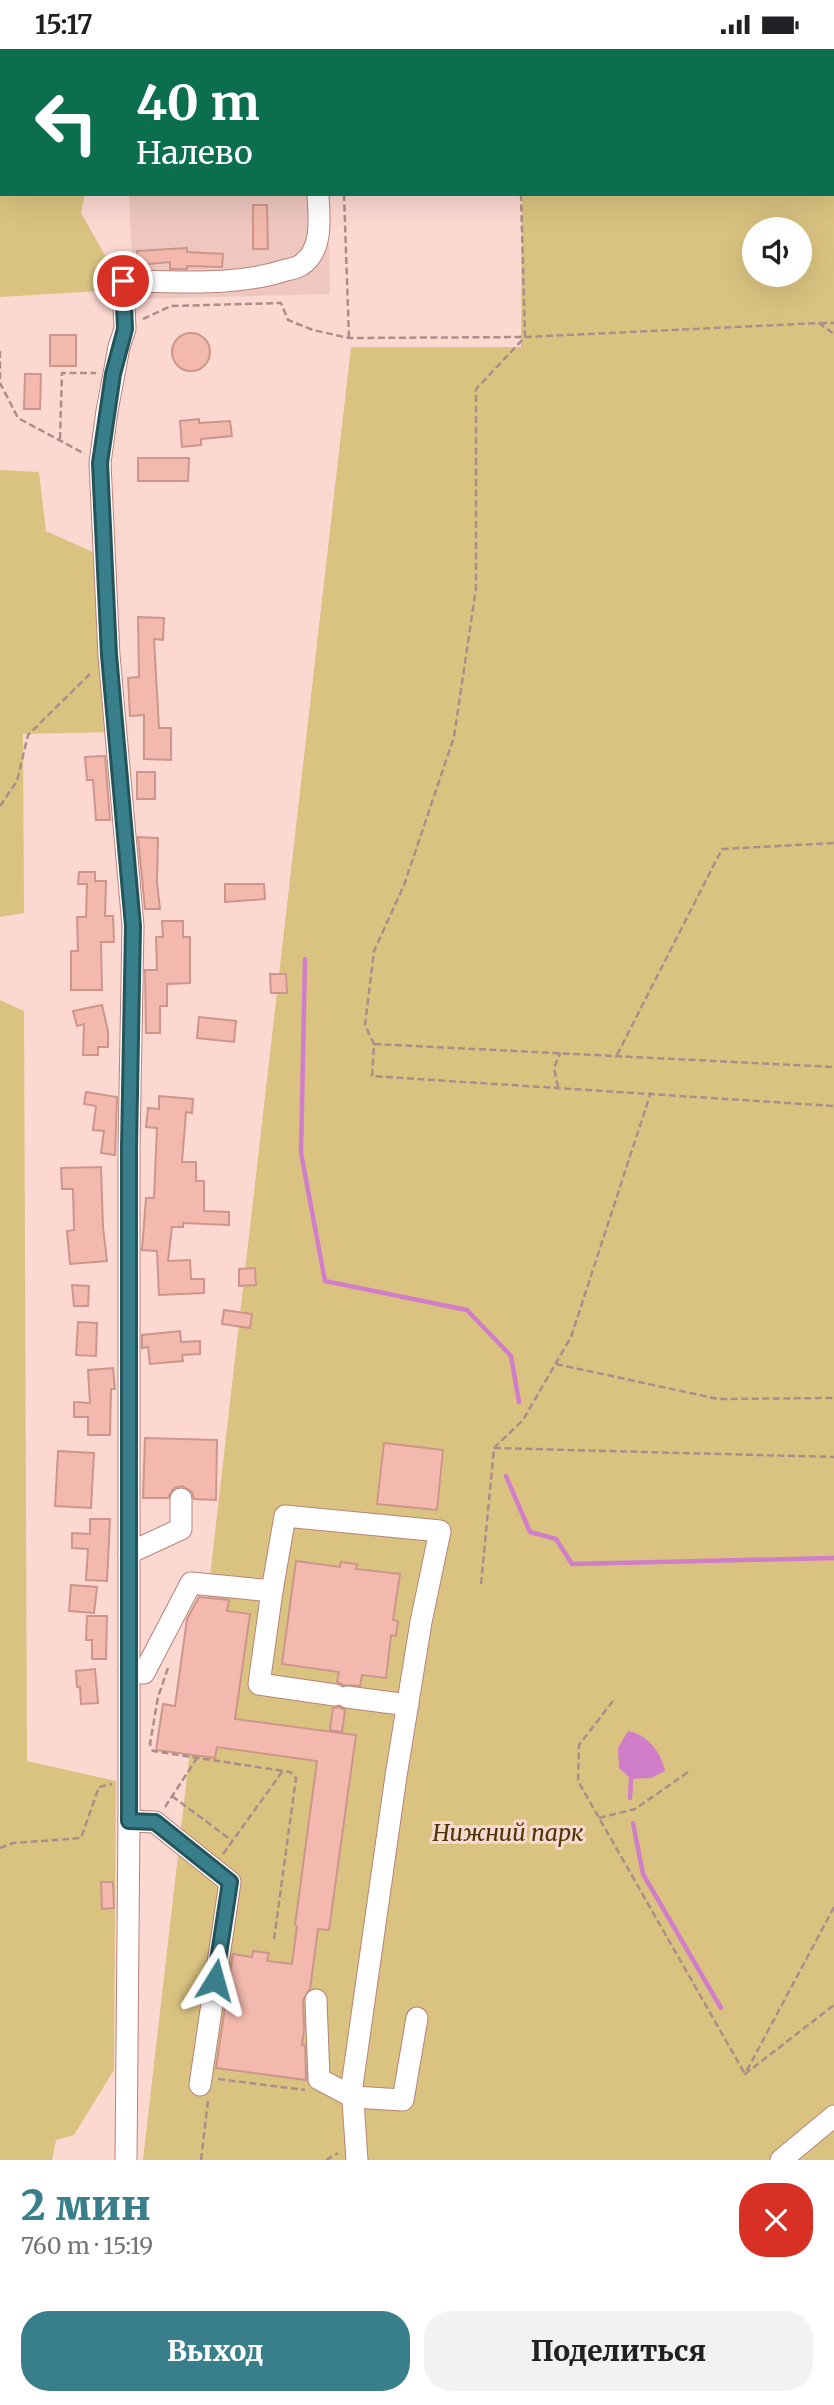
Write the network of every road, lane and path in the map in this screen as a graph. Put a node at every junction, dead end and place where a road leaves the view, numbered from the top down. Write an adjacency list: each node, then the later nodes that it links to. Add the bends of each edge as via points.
1 (318, 196): 6 (street, via 319,231 314,249 302,265 268,276 219,281 123,281)
2 (344, 196): 9 (path)
3 (521, 196): 8 (path)
4 (819, 323): 5 (path); 7 (path); 8 (path)
5 (834, 323)
6 (125, 329): 9 (path, via 171,306 281,303 288,320); 13 (street, via 113,374)
7 (834, 334)
8 (525, 337): 9 (path); 17 (path, via 476,390 475,588 454,737 404,885 374,951 365,1025)
9 (349, 338)
10 (0, 351): 12 (path, via 0,383 18,418)
11 (102, 373): 12 (path, via 62,373)
12 (60, 439): 13 (path)
13 (100, 463): 14 (street)
14 (109, 655): 15 (path, via 28,735 17,781); 29 (street, via 133,926)
15 (0, 806)
16 (834, 843): 19 (path, via 722,849)
17 (374, 1044): 18 (path); 21 (path, via 372,1076)
18 (560, 1053): 19 (path); 21 (path, via 554,1068)
19 (617, 1056): 20 (path)
20 (834, 1067)
21 (559, 1088): 22 (path)
22 (651, 1092): 23 (path); 24 (path, via 571,1337)
23 (834, 1106)
24 (556, 1364): 25 (path, via 718,1399); 26 (path, via 523,1420)
25 (834, 1398)
26 (494, 1448): 27 (path); 30 (path)
27 (834, 1457)
28 (181, 1499): 29 (street, via 181,1529)
29 (129, 1553): 33 (street)
30 (481, 1584)
31 (272, 1591): 32 (street, via 191,1583); 35 (street, via 259,1684); 35 (street, via 285,1516 440,1531)
32 (154, 1654): 33 (street, via 144,1673); 36 (path, via 169,1660 150,1744 153,1751)
33 (128, 1672): 39 (street)
34 (613, 1701): 40 (path, via 579,1745 578,1781)
35 (408, 1705): 51 (street)
36 (197, 1758): 38 (path); 38 (path, via 172,1796 233,1841)
37 (691, 1770): 40 (path, via 635,1809)
38 (283, 1771): 44 (path, via 296,1778)
39 (129, 1780): 41 (street); 42 (path, via 99,1787 81,1838)
40 (599, 1818): 48 (path)
41 (129, 1821): 49 (street, via 155,1822 230,1882); 55 (street)
42 (0, 1848)
43 (834, 1907): 48 (path)
44 (274, 1939)
45 (316, 2000): 51 (street, via 319,2079)
46 (834, 2005): 48 (path)
47 (417, 2018): 51 (street, via 403,2100)
48 (745, 2074)
49 (204, 2080): 50 (path); 56 (path)
50 (314, 2091)
51 (353, 2097): 53 (street)
52 (834, 2116): 54 (street)
53 (347, 2157): 57 (path)
54 (789, 2158)
55 (126, 2160)
56 (201, 2160)
57 (326, 2160)

